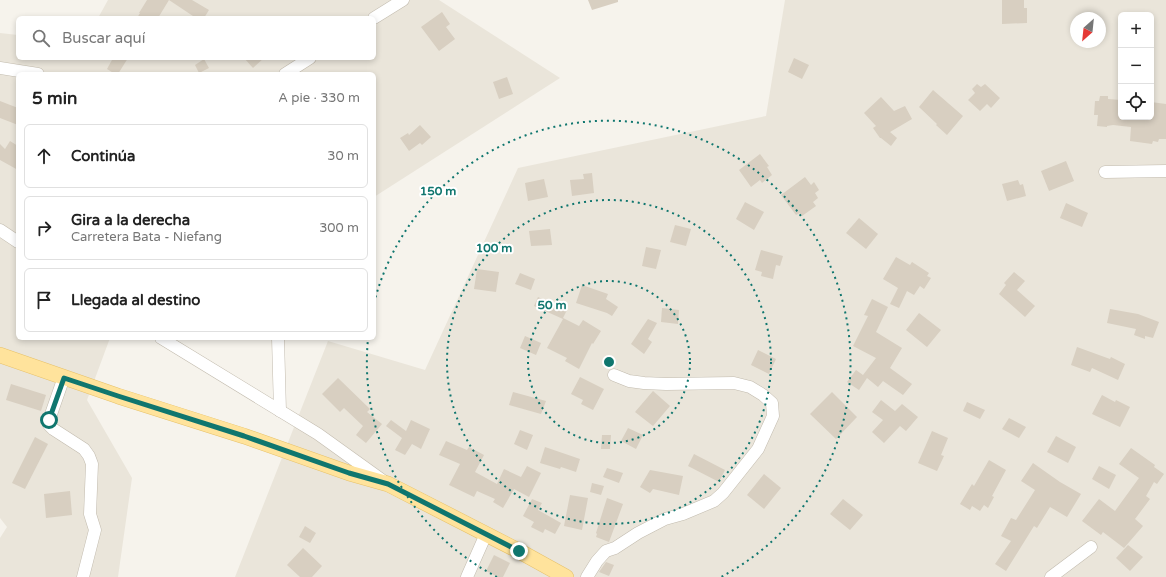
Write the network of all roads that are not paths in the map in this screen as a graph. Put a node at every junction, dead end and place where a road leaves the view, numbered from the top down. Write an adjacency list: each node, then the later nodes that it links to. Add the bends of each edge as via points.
1 (403, 0): 2 (street)
2 (376, 17)
3 (307, 60): 6 (street)
4 (0, 68): 5 (street)
5 (25, 72)
6 (288, 72)
7 (1166, 171): 8 (street)
8 (1105, 172)
9 (0, 230): 10 (street)
10 (16, 241)
11 (164, 340): 16 (street)
12 (278, 340): 16 (street)
13 (0, 355): 15 (main road)
14 (614, 375): 23 (street, via 644,383 734,383 750,387 772,403 774,416 758,449 714,501 666,519 606,551)
15 (64, 378): 17 (main road); 20 (street, via 49,425 84,449 92,464 90,514 94,530)
16 (280, 411): 17 (street, via 318,434)
17 (388, 484): 18 (main road)
18 (486, 534): 21 (street); 22 (main road)
19 (1091, 547): 24 (street)
20 (83, 577)
21 (467, 577)
22 (566, 577)
23 (587, 577)
24 (1051, 577)

